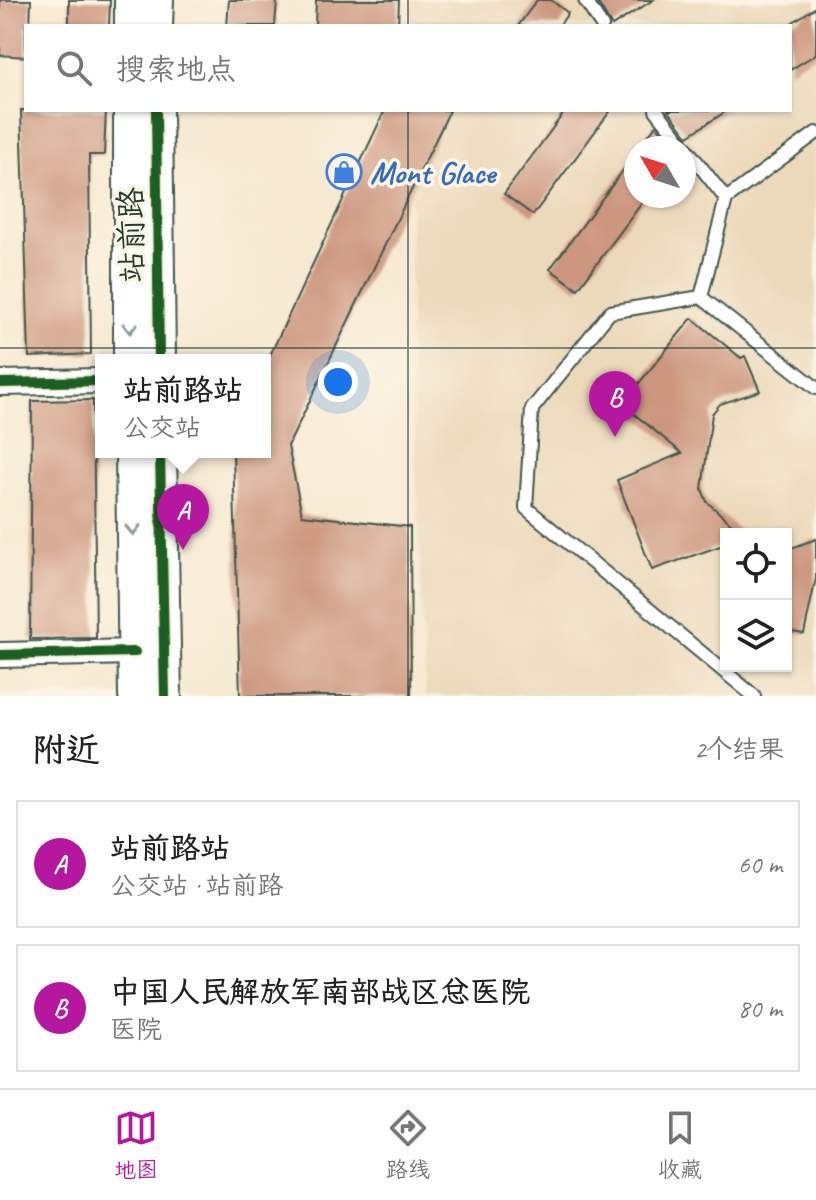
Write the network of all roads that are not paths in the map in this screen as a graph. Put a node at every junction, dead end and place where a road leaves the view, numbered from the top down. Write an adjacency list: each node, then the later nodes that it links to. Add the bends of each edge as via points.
1 (131, 0): 4 (street)
2 (157, 0): 5 (street)
3 (585, 0): 6 (lane)
4 (131, 24)
5 (156, 24)
6 (601, 24)
7 (130, 112): 13 (street, 站前路, one-way to 13)
8 (156, 112): 14 (street, 站前路)
9 (658, 112): 11 (lane)
10 (816, 133): 11 (lane)
11 (726, 199): 12 (lane)
12 (701, 297): 17 (lane); 24 (lane, via 610,312 532,409 526,508)
13 (130, 354)
14 (159, 354)
15 (95, 381): 16 (street)
16 (0, 383)
17 (816, 388)
18 (132, 458): 20 (street, one-way to 20)
19 (160, 458): 23 (street)
20 (135, 652): 21 (street); 22 (street)
21 (0, 655)
22 (135, 696)
23 (165, 696)
24 (754, 696)

